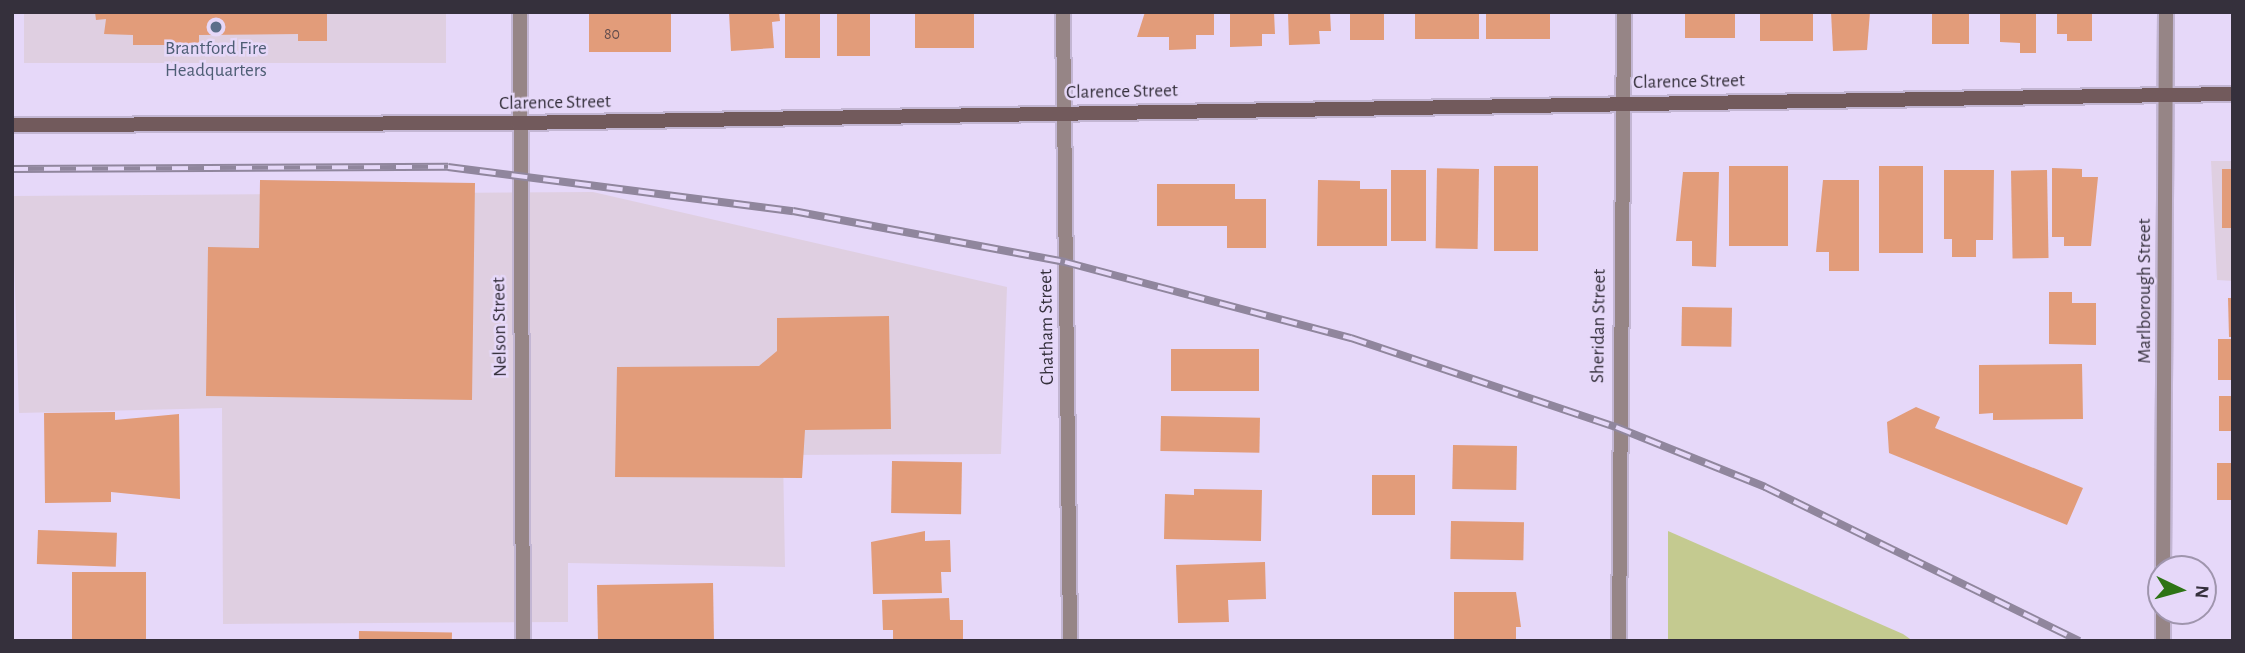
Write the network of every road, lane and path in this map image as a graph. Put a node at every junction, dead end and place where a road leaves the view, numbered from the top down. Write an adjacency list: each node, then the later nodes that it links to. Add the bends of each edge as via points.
1 (520, 12): 9 (street, Nelson Street)
2 (1063, 12): 8 (street, Chatham Street)
3 (1624, 12): 7 (street, Sheridan Street)
4 (2166, 12): 6 (street, Marlborough Street)
5 (2233, 94): 6 (main road, Clarence Street)
6 (2166, 95): 7 (main road, Clarence Street); 11 (street, Marlborough Street)
7 (1623, 102): 8 (main road, Clarence Street); 14 (street, Sheridan Street, via 1616,427)
8 (1062, 113): 9 (main road, Clarence Street); 13 (street, Chatham Street)
9 (518, 123): 10 (main road, Clarence Street); 12 (street, Nelson Street)
10 (12, 125)
11 (2163, 555)
12 (523, 641)
13 (1070, 641)
14 (1619, 641)

